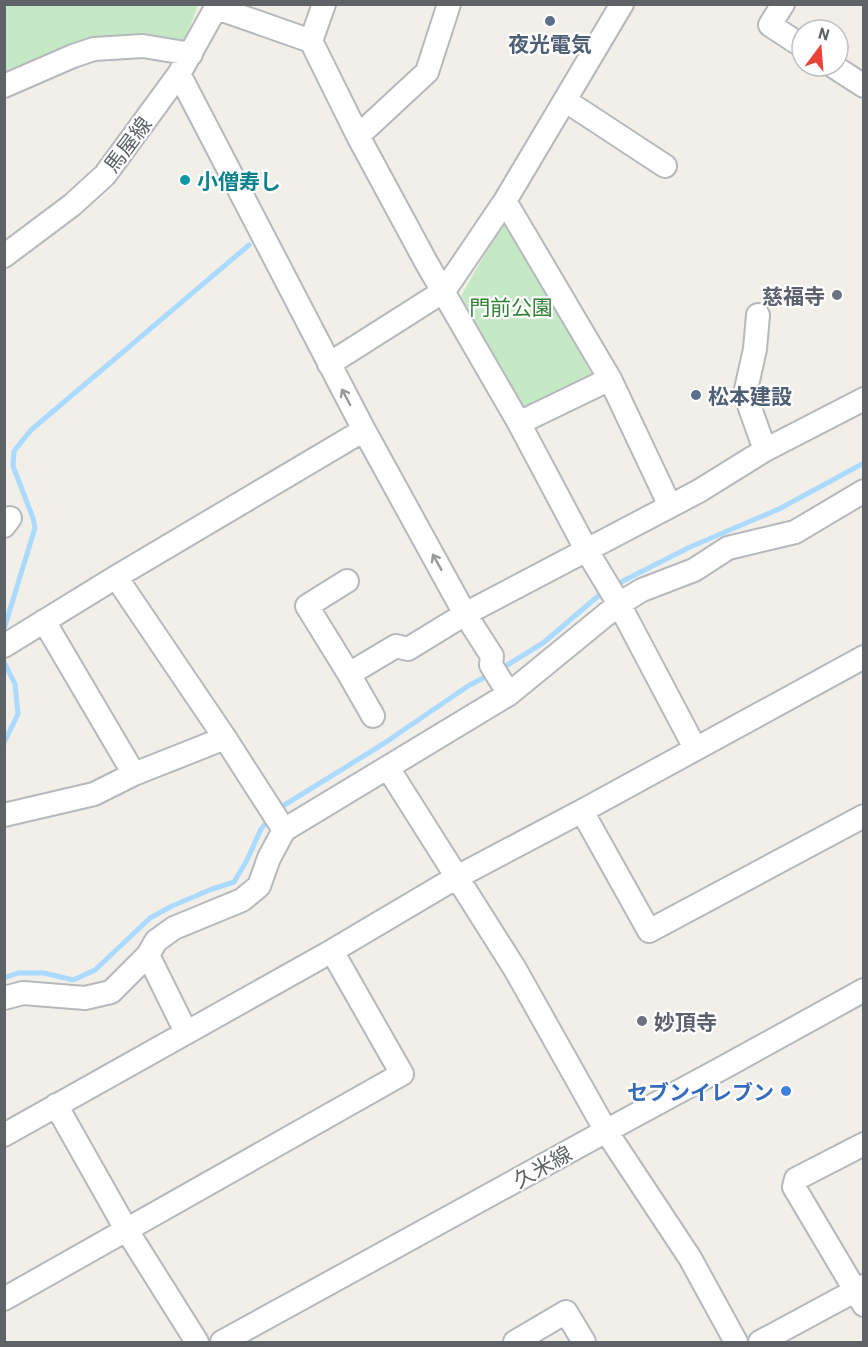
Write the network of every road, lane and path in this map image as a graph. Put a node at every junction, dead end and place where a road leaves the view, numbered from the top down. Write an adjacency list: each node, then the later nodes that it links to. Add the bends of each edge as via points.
1 (324, 4): 7 (street)
2 (450, 4): 14 (street, via 427,72)
3 (622, 4): 13 (street)
4 (783, 4): 6 (street, via 770,25)
5 (217, 6): 7 (street); 8 (street, 馬屋線)
6 (790, 38)
7 (311, 41): 14 (street)
8 (191, 54): 9 (street, 馬屋線); 11 (street, via 143,46 94,50)
9 (179, 74): 17 (street, 馬屋線, via 105,175); 20 (street)
10 (850, 77): 12 (street)
11 (4, 86)
12 (864, 86)
13 (566, 100): 15 (street); 16 (street)
14 (358, 136): 18 (street)
15 (665, 166)
16 (506, 201): 18 (street); 21 (street)
17 (4, 256)
18 (444, 291): 20 (street); 23 (street)
19 (758, 315): 25 (street, via 745,394)
20 (329, 364): 24 (street, one-way to 20)
21 (610, 379): 23 (street); 27 (street)
22 (864, 399): 25 (street)
23 (519, 423): 28 (street)
24 (364, 430): 29 (street); 32 (street, one-way to 24)
25 (765, 450): 27 (street)
26 (864, 491): 31 (street, via 795,532 728,548 694,570 642,590)
27 (670, 506): 28 (street)
28 (586, 550): 31 (street); 32 (street)
29 (117, 577): 33 (street); 39 (street)
30 (347, 581): 36 (street, via 307,606)
31 (619, 604): 37 (street); 40 (street)
32 (465, 614): 36 (street, via 408,649 396,646); 37 (street, via 492,656 491,665)
33 (44, 621): 34 (street); 42 (street)
34 (4, 646)
35 (864, 657): 40 (street)
36 (349, 674): 38 (street)
37 (509, 694): 41 (street)
38 (373, 716)
39 (225, 738): 42 (street); 46 (street)
40 (695, 748): 43 (street)
41 (388, 768): 46 (street); 47 (street)
42 (134, 774): 44 (street, via 94,794)
43 (582, 811): 45 (street, via 649,931); 47 (street)
44 (4, 815)
45 (864, 816)
46 (284, 830): 49 (street, via 259,886 242,900 174,928 156,941)
47 (457, 877): 48 (street); 54 (street, via 516,969)
48 (332, 951): 52 (street); 57 (street, via 402,1074)
49 (148, 955): 51 (street, via 111,992 86,998 22,993); 52 (street)
50 (864, 990): 54 (street, 久米線)
51 (4, 998)
52 (186, 1032): 53 (street)
53 (56, 1105): 55 (street); 57 (street)
54 (606, 1131): 61 (street, 久米線); 64 (street, via 690,1258)
55 (4, 1135)
56 (864, 1144): 58 (street, via 796,1179 794,1187)
57 (126, 1229): 59 (street); 60 (street)
58 (861, 1294): 65 (street)
59 (4, 1299)
60 (197, 1342)
61 (222, 1342)
62 (515, 1342): 63 (street, via 566,1312)
63 (584, 1342)
64 (736, 1342)
65 (760, 1342)

